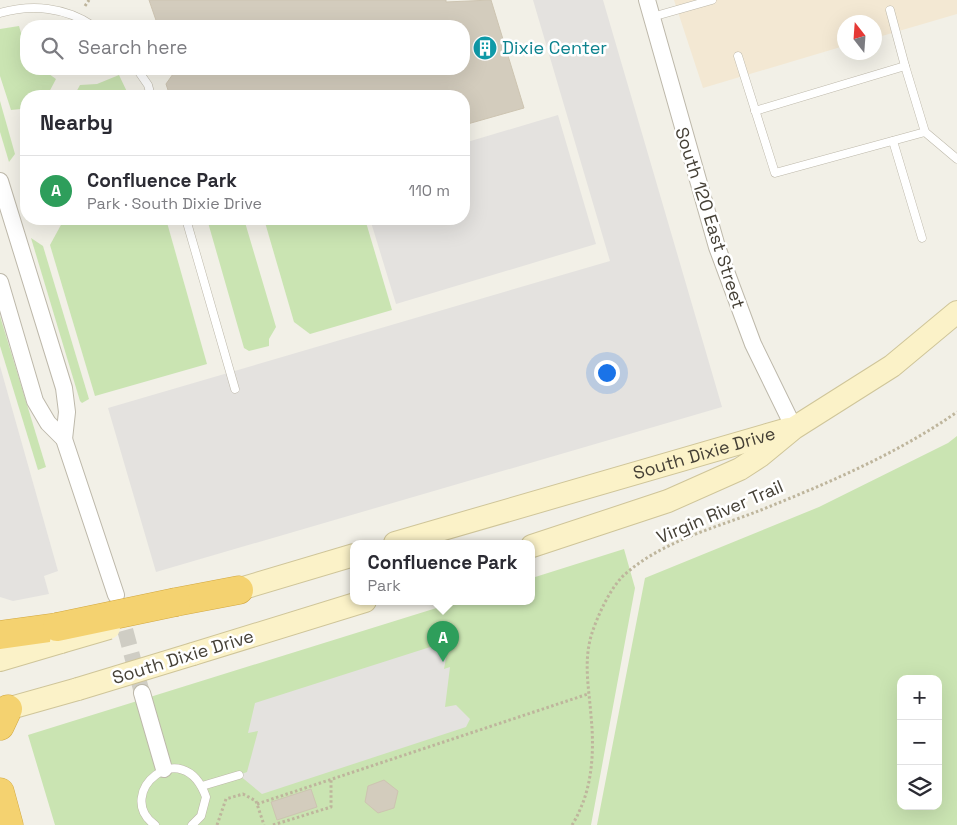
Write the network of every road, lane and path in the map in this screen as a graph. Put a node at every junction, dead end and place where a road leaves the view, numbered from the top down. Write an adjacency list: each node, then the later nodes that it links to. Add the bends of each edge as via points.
1 (646, 0): 5 (street, South 120 East Street)
2 (712, 0): 5 (lane)
3 (890, 10): 8 (lane)
4 (0, 13): 6 (lane, via 48,7)
5 (652, 17): 22 (street, South 120 East Street, via 717,247 753,344)
6 (84, 20)
7 (738, 56): 11 (lane)
8 (905, 66): 11 (lane); 12 (lane)
9 (141, 75): 10 (lane)
10 (149, 90)
11 (755, 111): 13 (lane, via 775,173)
12 (925, 132): 13 (lane); 14 (lane)
13 (893, 140): 17 (lane)
14 (957, 159)
15 (0, 181): 23 (street, via 64,388 67,412)
16 (188, 225): 20 (lane)
17 (922, 238)
18 (0, 282): 23 (street, via 36,401 48,423)
19 (957, 312): 22 (main road, via 878,375)
20 (235, 389)
21 (957, 412): 34 (path, Virgin River Trail, via 932,430 839,477 684,540 654,555 624,576 615,585 592,633 587,655)
22 (794, 428): 24 (main road, South Dixie Drive); 25 (main road, South Dixie Drive, via 760,456 710,484)
23 (64, 439): 28 (street)
24 (406, 540)
25 (535, 545)
26 (350, 557): 27 (main road)
27 (239, 590): 30 (highway, bridge)
28 (116, 595)
29 (351, 605): 35 (main road, South Dixie Drive, bridge)
30 (59, 634): 31 (highway); 32 (main road)
31 (0, 635)
32 (0, 660)
33 (142, 693): 36 (street)
34 (588, 694): 38 (path); 48 (path, Virgin River Trail, via 592,735 589,787)
35 (3, 715)
36 (164, 770): 39 (lane, via 176,768 186,771); 43 (lane, via 154,774 143,793 146,815)
37 (239, 775): 39 (lane)
38 (331, 779): 41 (path); 47 (path, via 331,807)
39 (202, 786): 44 (lane, via 205,806)
40 (0, 792): 42 (highway)
41 (257, 804): 45 (path, via 243,794 226,799); 46 (path)
42 (9, 825)
43 (155, 825)
44 (192, 825)
45 (217, 825)
46 (264, 825)
47 (273, 825)
48 (572, 825)

